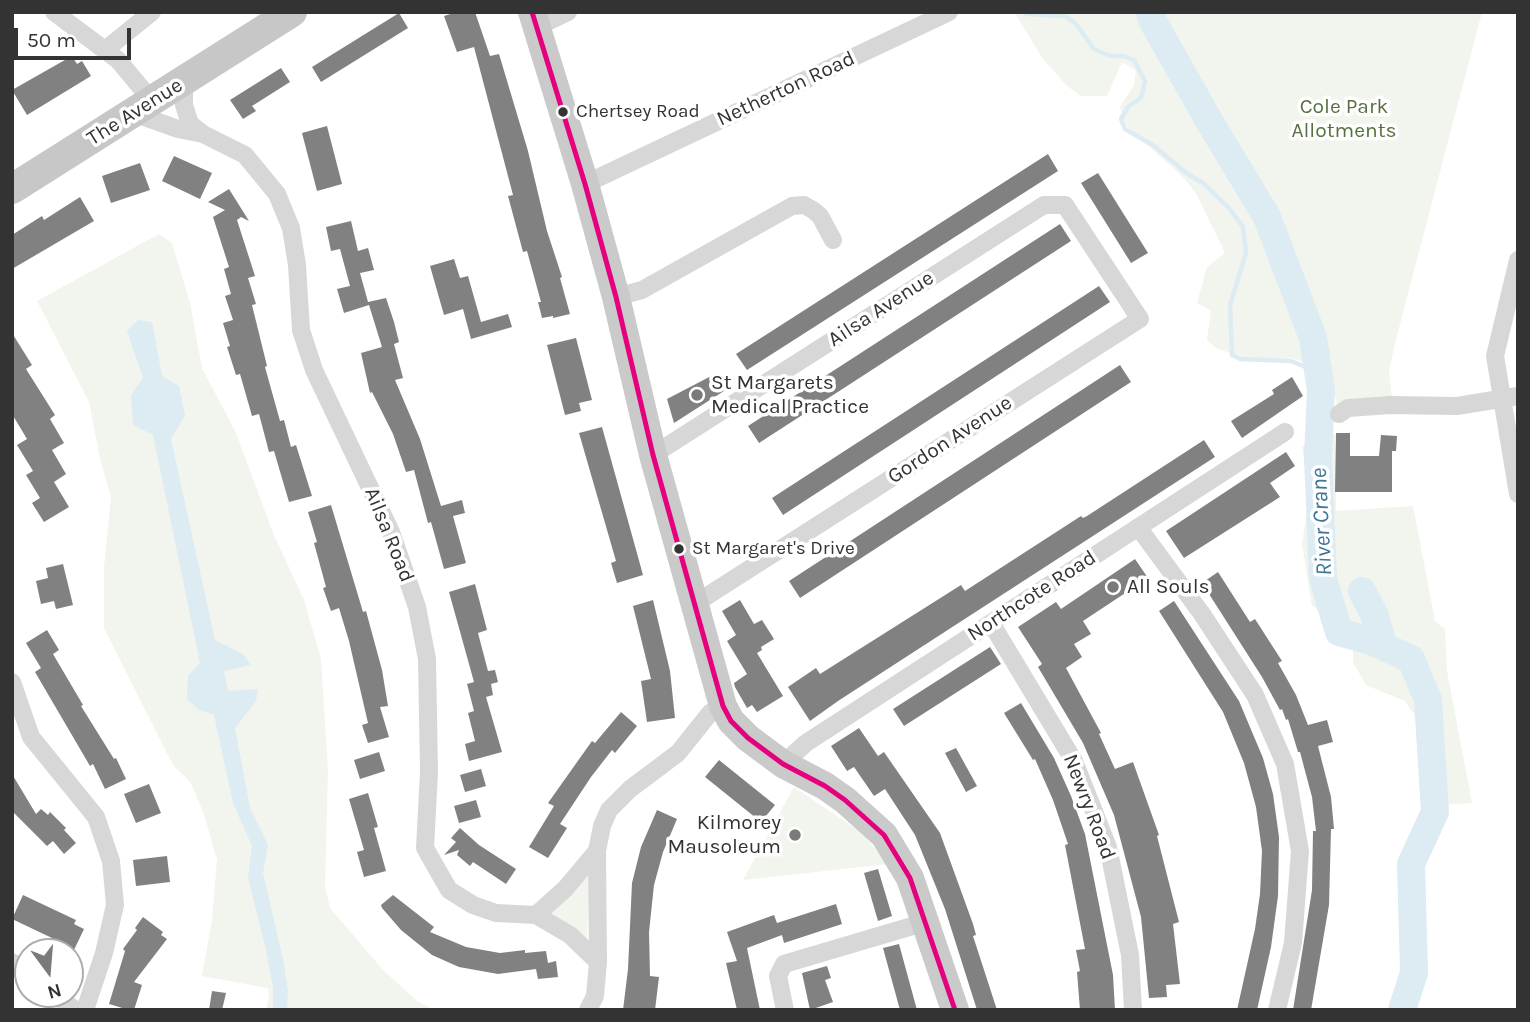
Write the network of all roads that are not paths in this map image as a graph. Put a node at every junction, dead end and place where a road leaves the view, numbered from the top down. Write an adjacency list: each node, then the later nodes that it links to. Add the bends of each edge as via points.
1 (54, 12): 7 (street)
2 (152, 12): 7 (street)
3 (292, 12): 8 (highway, The Avenue)
4 (568, 12): 6 (street)
5 (949, 12): 11 (street, Netherton Road)
6 (535, 20): 11 (main road)
7 (105, 50): 9 (street, via 118,60)
8 (184, 81): 9 (highway, The Avenue); 10 (street, via 186,116)
9 (142, 107): 10 (street, Ailsa Road, via 178,130); 12 (highway, The Avenue)
10 (203, 134): 29 (street, Ailsa Road, via 245,155 276,194 291,228 301,330 314,370 391,532 417,607 427,659 425,848 449,890 473,905 496,913)
11 (585, 184): 16 (main road)
12 (12, 189)
13 (833, 240): 16 (street, via 813,210 792,206 642,290)
14 (1097, 252): 20 (street, Ailsa Avenue, via 1065,205 1044,205); 23 (street, Gordon Avenue, via 1140,319)
15 (1518, 260): 17 (street, via 1495,356)
16 (616, 297): 20 (main road)
17 (1510, 398): 18 (street, via 1457,406 1348,408); 21 (street)
18 (1339, 414)
19 (1285, 432): 22 (street, Northcote Road)
20 (653, 455): 23 (main road)
21 (1518, 495)
22 (1138, 527): 24 (street, Northcote Road); 37 (street, via 1255,695 1285,764 1300,851 1293,943)
23 (693, 605): 26 (main road)
24 (991, 622): 27 (street, Northcote Road, via 806,743); 36 (street, Newry Road, via 1074,761 1108,847 1130,955)
25 (12, 682): 32 (street, via 31,737 96,817 111,861 115,905)
26 (723, 706): 27 (main road, via 742,733); 28 (street, via 695,729 686,746 609,810)
27 (783, 764): 30 (main road, via 835,793 884,835 910,878)
28 (597, 851): 29 (street); 31 (street)
29 (536, 915): 31 (street, Ailsa Road, via 570,935)
30 (926, 922): 34 (street, via 784,964 778,976); 35 (main road)
31 (598, 962): 33 (street, via 595,996)
32 (85, 1010)
33 (588, 1010)
34 (785, 1010)
35 (954, 1010)
36 (1133, 1010)
37 (1277, 1010)

